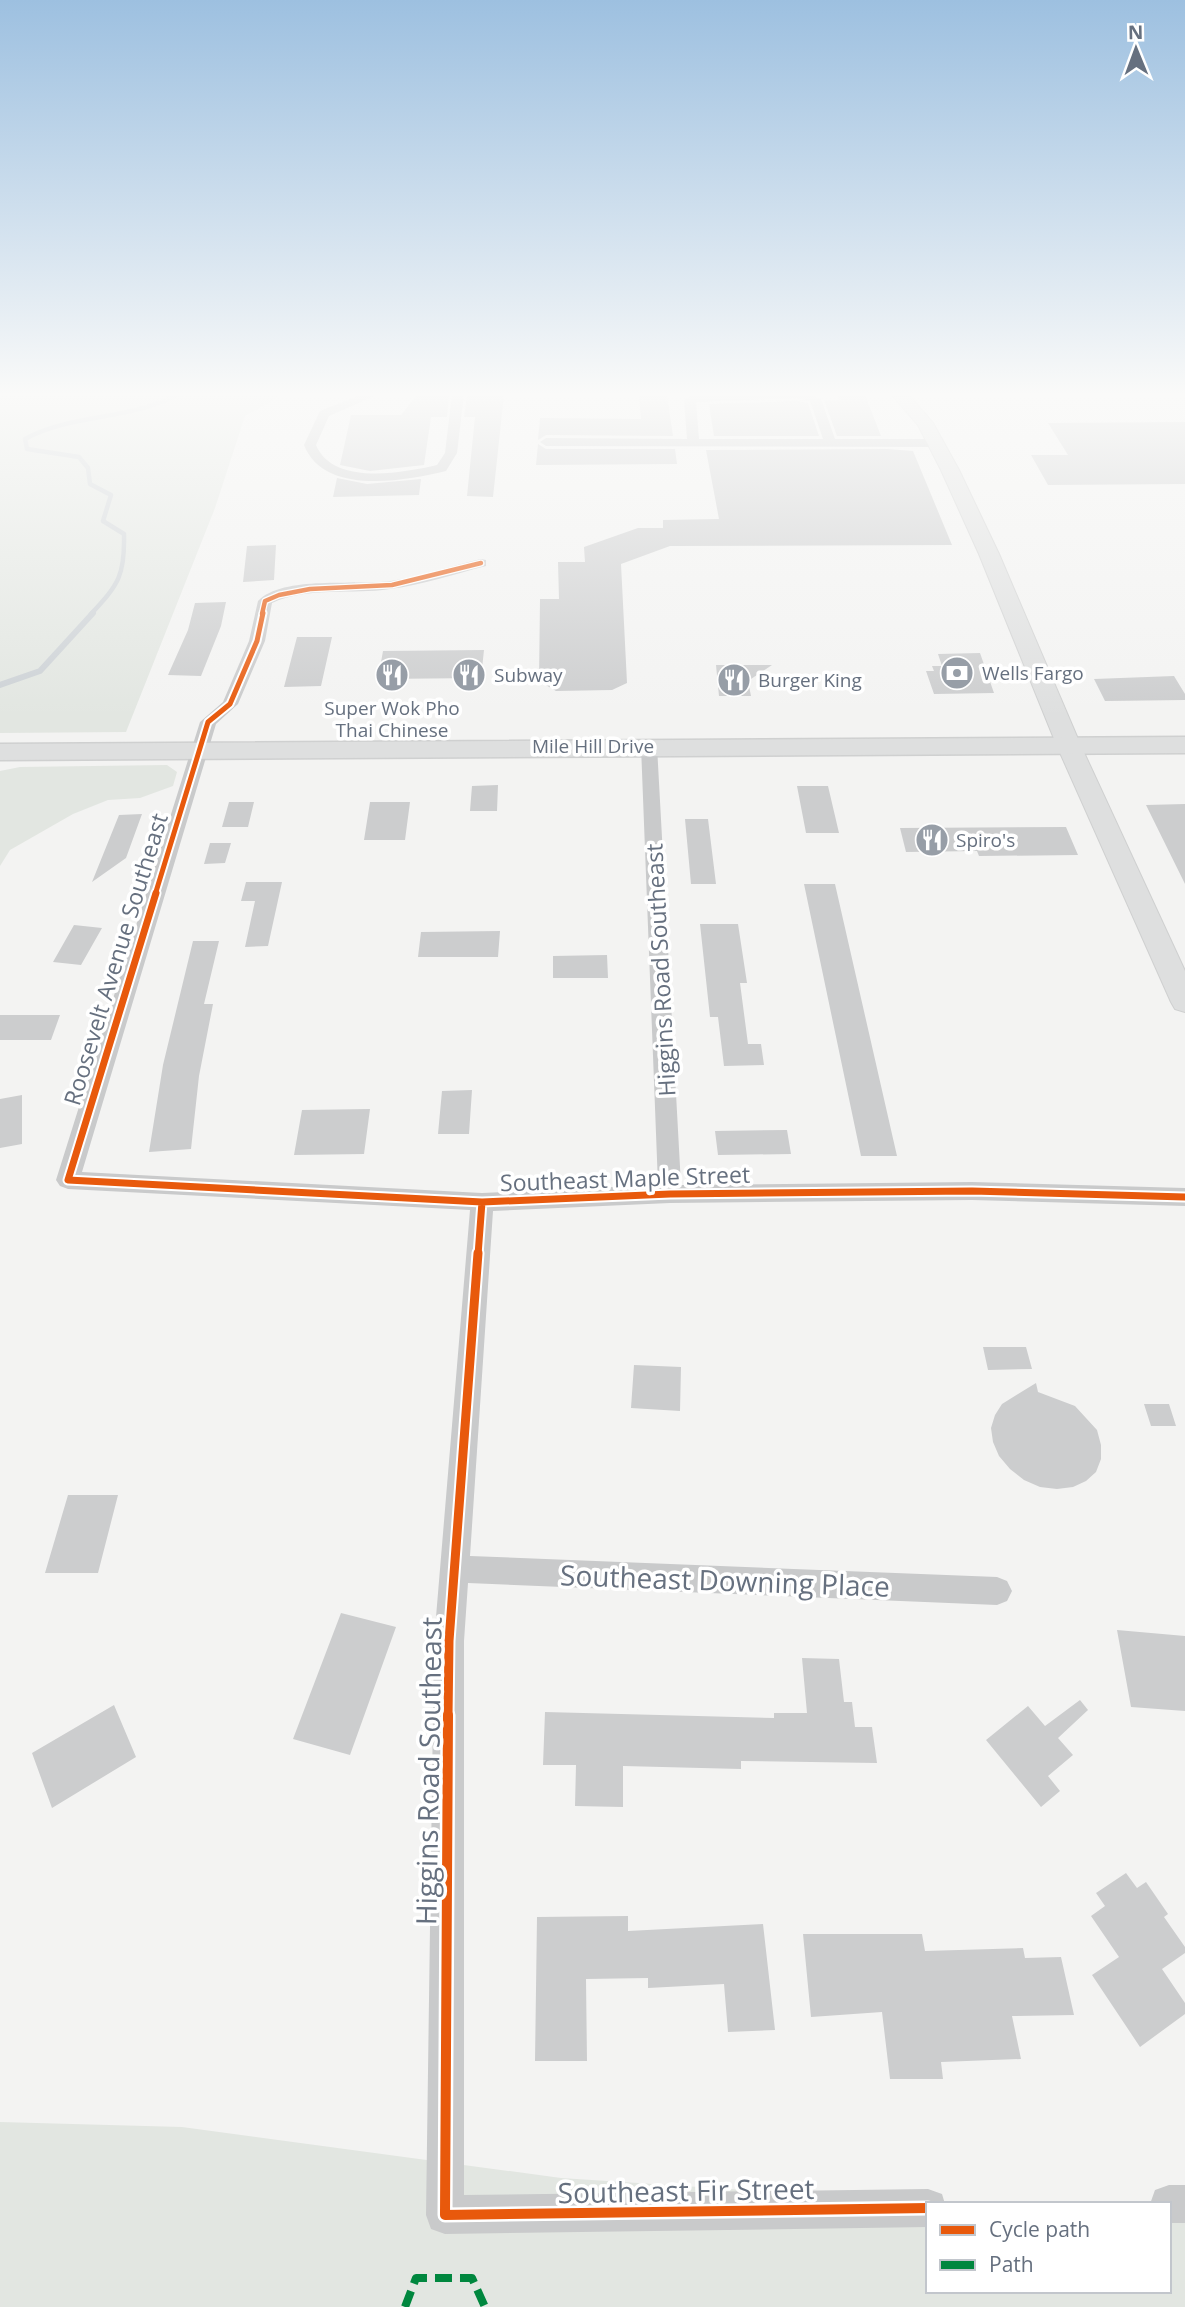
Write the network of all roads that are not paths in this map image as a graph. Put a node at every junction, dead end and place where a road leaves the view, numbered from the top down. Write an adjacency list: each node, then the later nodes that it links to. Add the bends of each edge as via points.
1 (964, 502): 5 (main road)
2 (481, 563): 6 (street, Roosevelt Avenue Southeast, via 392,585 302,591 265,601 257,641 230,704 208,722)
3 (1185, 745): 5 (main road, Mile Hill Drive)
4 (649, 746): 5 (main road, Mile Hill Drive); 6 (main road, Mile Hill Drive); 10 (street, Higgins Road Southeast)
5 (1069, 746): 8 (main road)
6 (200, 750): 7 (main road, Mile Hill Drive); 9 (street, Roosevelt Avenue Southeast)
7 (0, 752)
8 (1185, 1002)
9 (68, 1180): 12 (street, Southeast Maple Street)
10 (670, 1194): 11 (street, Southeast Maple Street, via 972,1191); 12 (street, Southeast Maple Street)
11 (1185, 1197)
12 (482, 1202): 13 (street, Higgins Road Southeast)
13 (453, 1569): 14 (street, Southeast Downing Place); 16 (street, Higgins Road Southeast)
14 (997, 1591)
15 (926, 2208): 16 (street, Southeast Fir Street)
16 (445, 2215)

